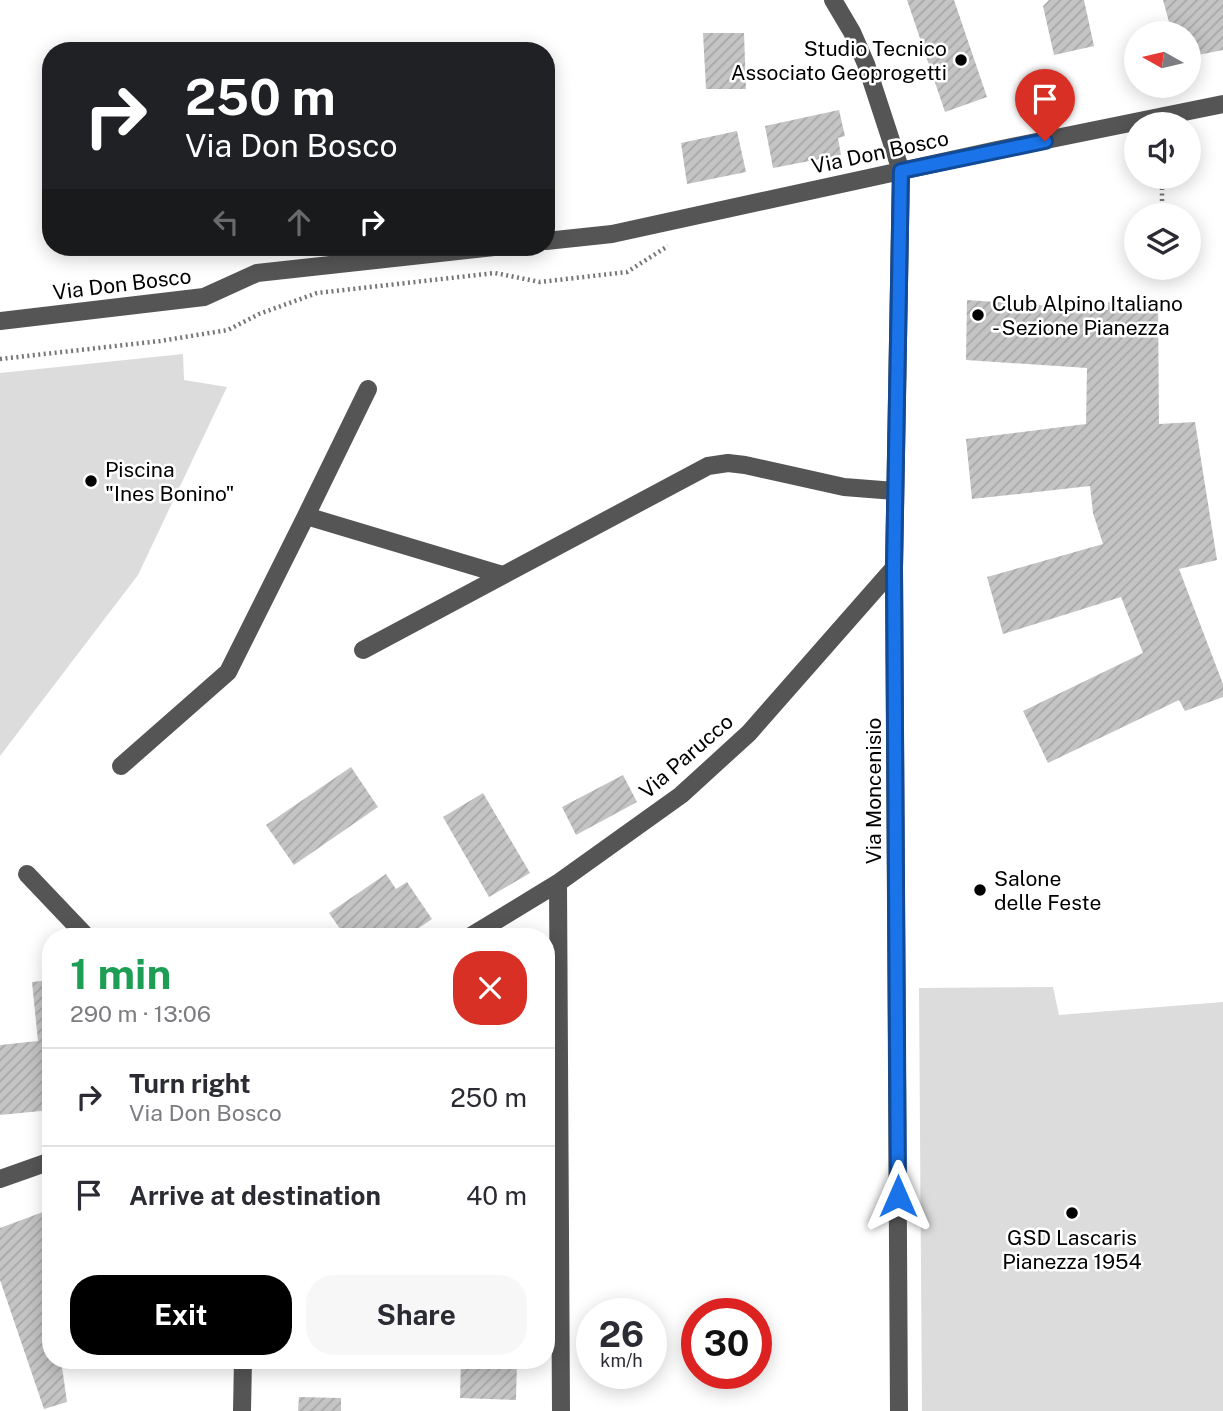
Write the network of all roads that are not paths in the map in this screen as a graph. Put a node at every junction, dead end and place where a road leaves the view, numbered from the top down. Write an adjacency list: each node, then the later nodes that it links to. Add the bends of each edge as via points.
1 (833, 0): 3 (street, Via Moncenisio, via 866,64)
2 (1223, 104): 3 (street, Via Don Bosco)
3 (901, 171): 4 (street, Via Don Bosco, via 612,234); 8 (street, Via Moncenisio)
4 (555, 240)
5 (412, 256): 6 (street, Via Don Bosco, via 257,273 204,298)
6 (0, 321)
7 (368, 389): 9 (street)
8 (895, 491): 10 (street, Via Moncenisio); 11 (street, via 844,486 744,465 708,466)
9 (306, 516): 11 (street); 13 (street, via 228,672)
10 (894, 568): 15 (street, Via Parucco, via 749,733 681,795); 23 (street, Via Moncenisio)
11 (503, 575): 12 (street)
12 (363, 650)
13 (121, 766)
14 (27, 874): 16 (street)
15 (558, 883): 17 (street, Via Parucco); 22 (street)
16 (78, 928)
17 (484, 928)
18 (42, 1164): 19 (street)
19 (0, 1179)
20 (243, 1369): 21 (street)
21 (242, 1411)
22 (561, 1411)
23 (899, 1411)

